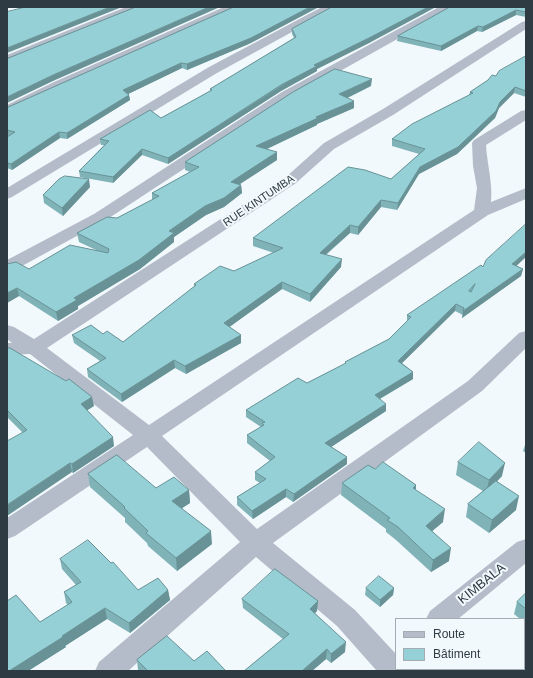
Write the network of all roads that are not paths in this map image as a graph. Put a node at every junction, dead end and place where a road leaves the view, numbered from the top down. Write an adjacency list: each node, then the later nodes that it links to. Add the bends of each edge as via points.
1 (135, 7): 6 (street)
2 (234, 7): 7 (street)
3 (330, 7): 10 (street, via 213,70)
4 (447, 7): 12 (street, via 287,94 100,217)
5 (526, 24): 15 (street, RUE KINTUMBA, via 388,112 329,146 291,180)
6 (7, 59)
7 (7, 110)
8 (526, 114): 11 (street, via 479,143 480,166 485,188)
9 (526, 193): 11 (street)
10 (7, 194)
11 (482, 212): 17 (street)
12 (7, 267)
13 (7, 331): 15 (street)
14 (526, 337): 19 (street, via 475,386)
15 (34, 348): 16 (street); 17 (street)
16 (7, 349)
17 (148, 435): 18 (street); 19 (street)
18 (7, 530)
19 (256, 543): 22 (street, via 346,618); 23 (street)
20 (526, 549): 21 (street, KIMBALA)
21 (440, 618)
22 (386, 662)
23 (109, 671)

